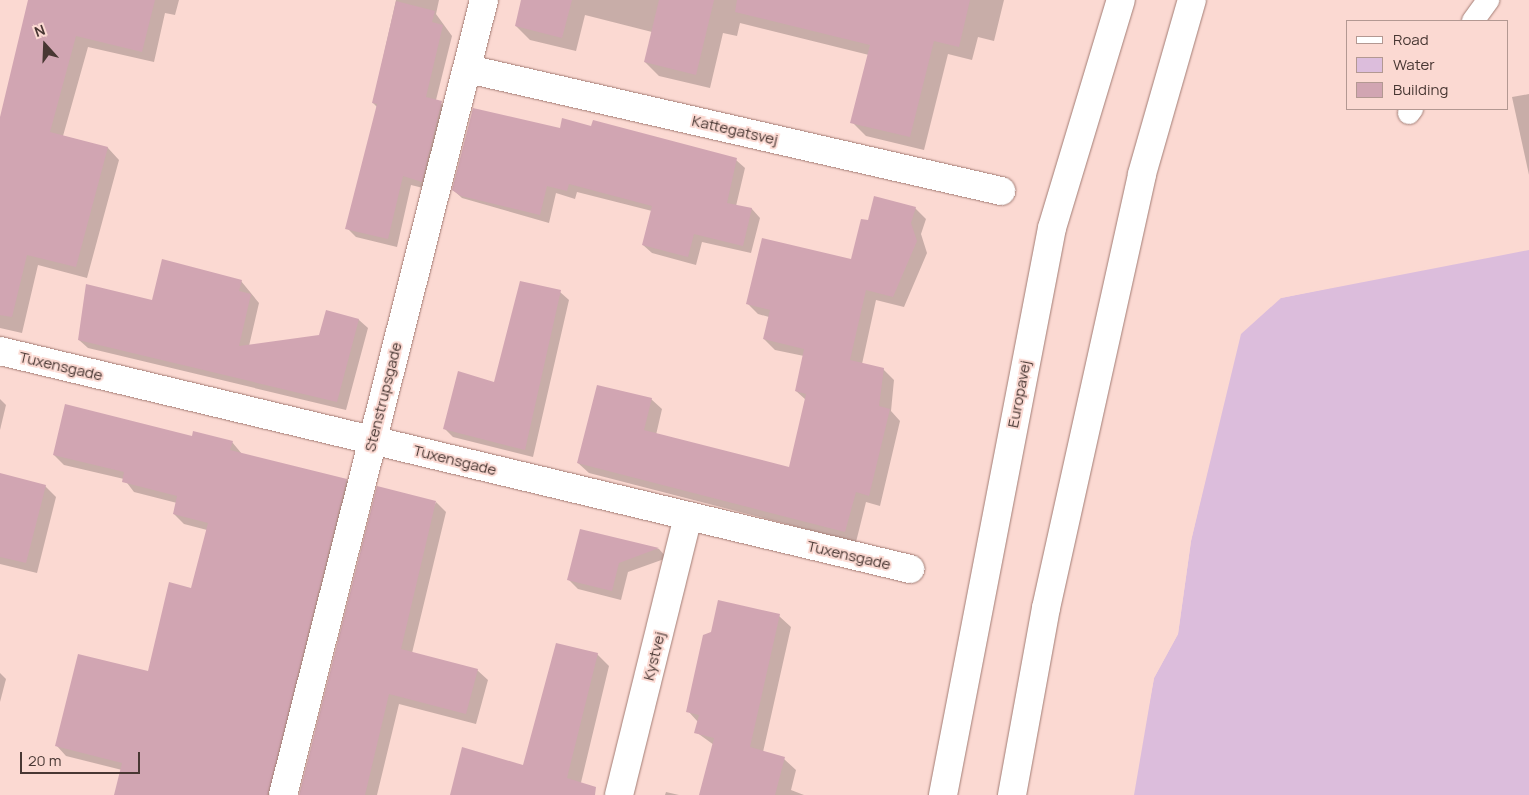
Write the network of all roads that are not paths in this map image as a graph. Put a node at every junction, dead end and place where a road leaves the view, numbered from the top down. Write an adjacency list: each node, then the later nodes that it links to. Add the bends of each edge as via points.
1 (484, 0): 6 (street, Stenstrupsgade)
2 (1121, 0): 14 (street, Europavej, via 1052,228)
3 (1192, 0): 15 (street, via 1142,174 1046,608)
4 (1488, 0): 5 (lane)
5 (1474, 20)
6 (468, 69): 7 (street, Kattegatsvej); 9 (street, Stenstrupsgade)
7 (1000, 191)
8 (0, 351): 9 (street, Tuxensgade)
9 (372, 440): 10 (street, Tuxensgade); 12 (street, Stenstrupsgade)
10 (688, 516): 11 (street, Tuxensgade); 13 (street, Kystvej)
11 (910, 569)
12 (283, 795)
13 (619, 795)
14 (943, 795)
15 (1012, 795)

